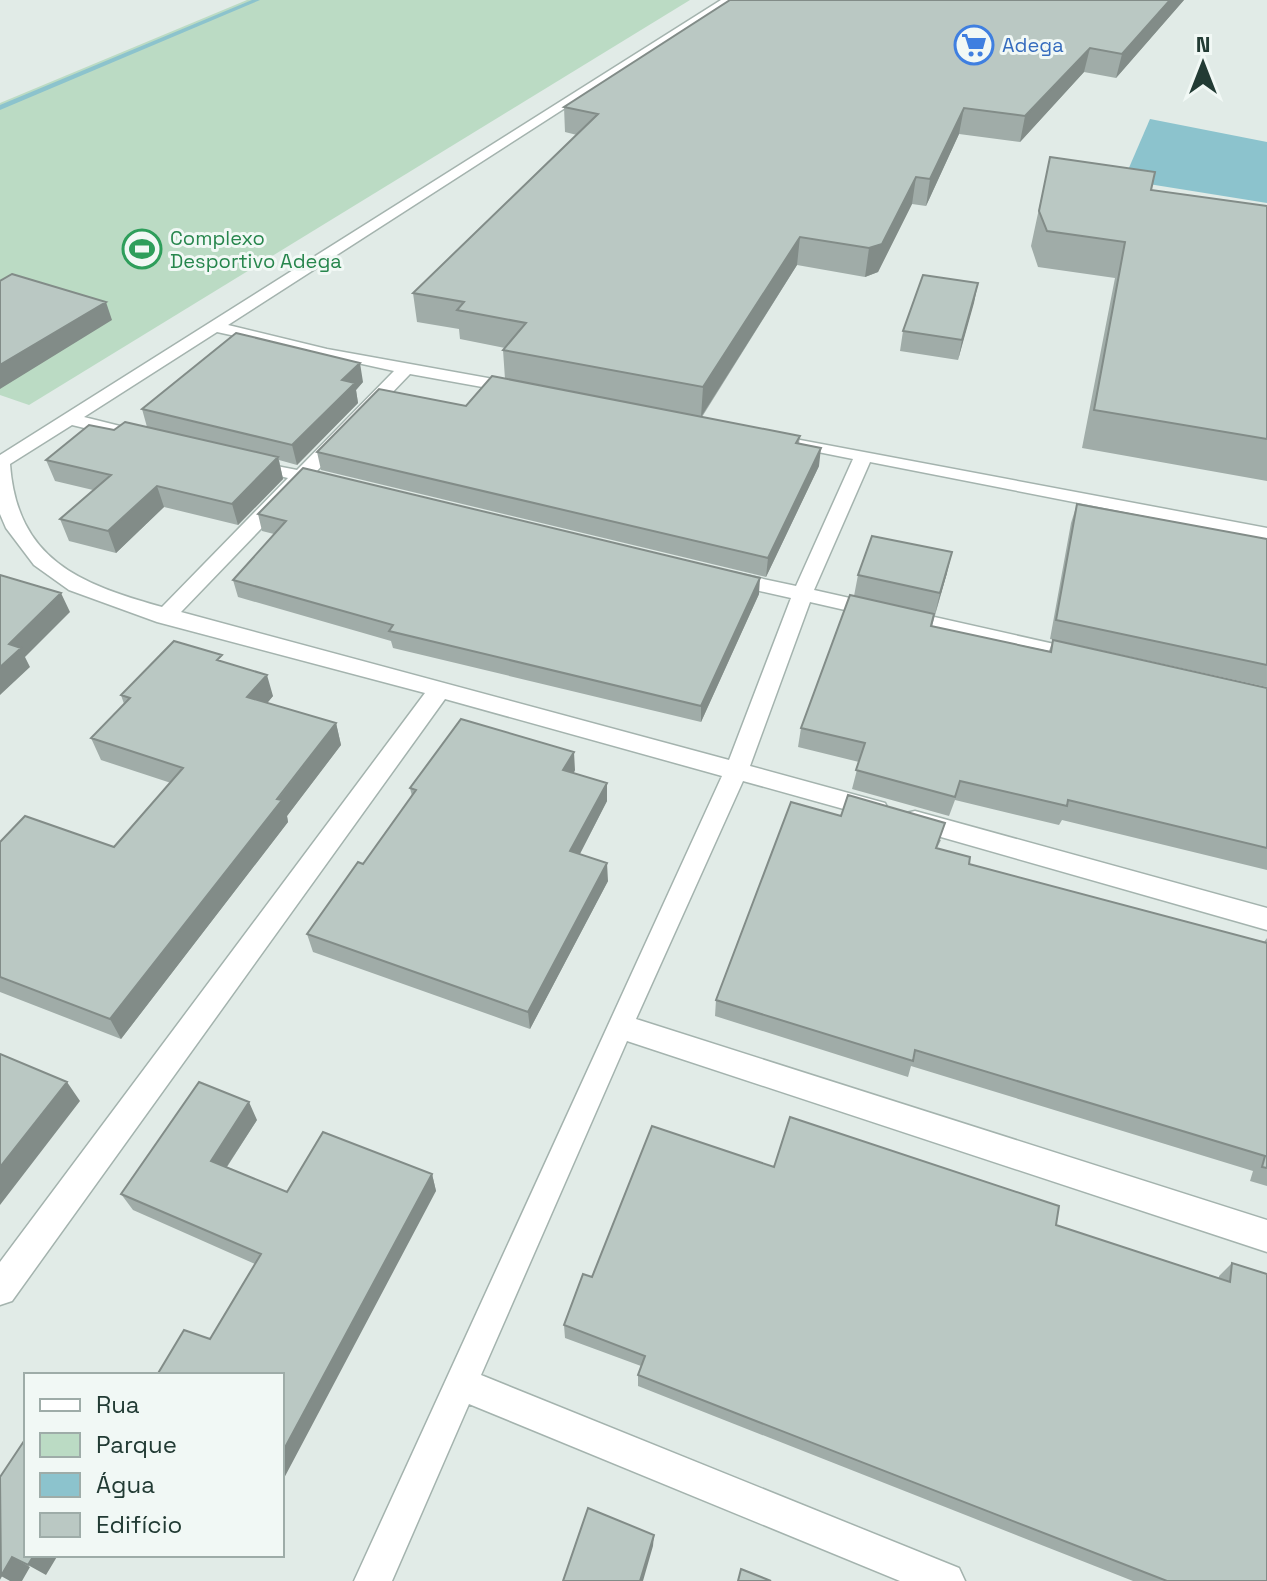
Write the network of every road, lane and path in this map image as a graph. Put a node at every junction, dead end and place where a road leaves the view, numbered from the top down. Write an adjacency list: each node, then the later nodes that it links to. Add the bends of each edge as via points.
1 (728, 0): 2 (street)
2 (213, 326): 3 (street); 5 (street)
3 (407, 367): 4 (street); 11 (street)
4 (528, 391)
5 (71, 419): 7 (street); 10 (street)
6 (756, 435): 8 (street)
7 (163, 442)
8 (863, 456): 13 (street); 15 (street)
9 (224, 457): 11 (street)
10 (1, 463): 16 (street, via 4,507 26,545 46,565 98,596)
11 (301, 476): 12 (street); 16 (street)
12 (347, 487)
13 (1267, 534)
14 (711, 573): 15 (street)
15 (802, 595): 17 (street); 19 (street)
16 (164, 617): 18 (street)
17 (1096, 660)
18 (439, 691): 19 (street); 23 (street)
19 (737, 769): 20 (street); 21 (street)
20 (1267, 919)
21 (619, 1026): 22 (street); 24 (street)
22 (1267, 1236)
23 (0, 1289)
24 (461, 1384): 25 (street); 26 (street)
25 (373, 1581)
26 (946, 1581)

